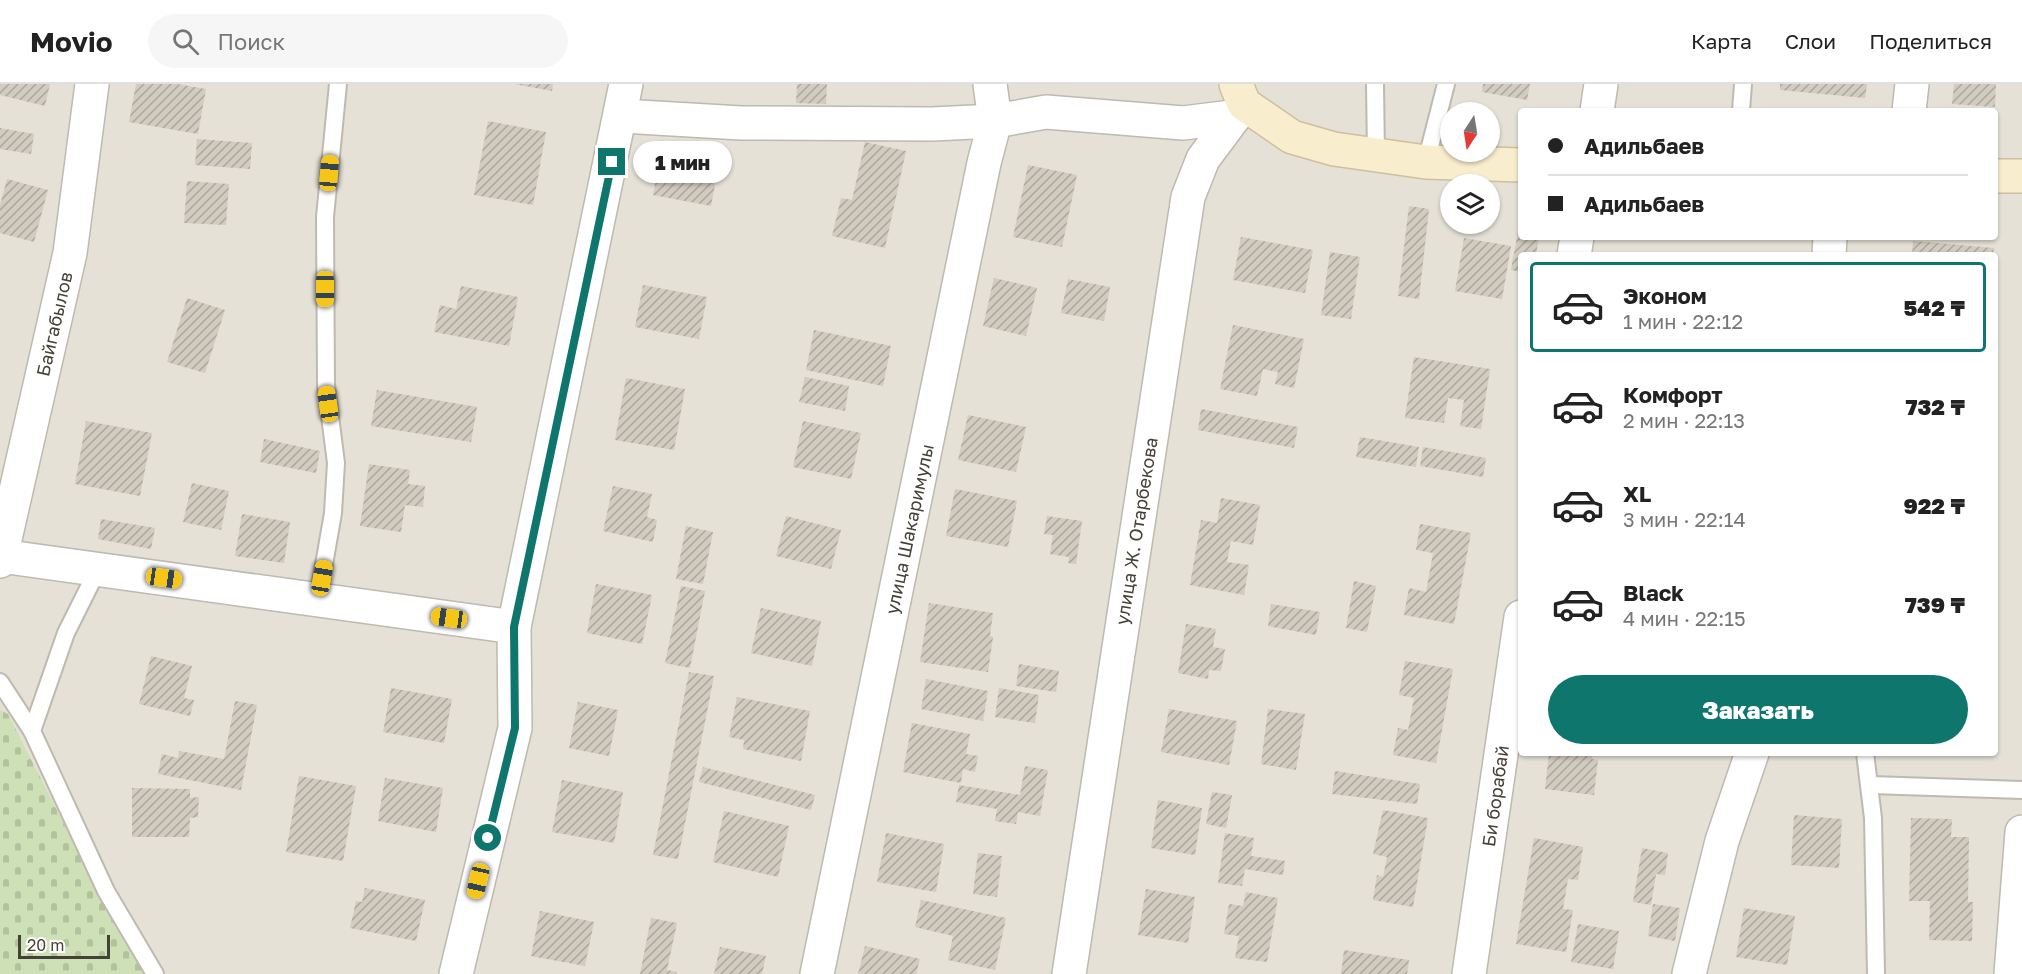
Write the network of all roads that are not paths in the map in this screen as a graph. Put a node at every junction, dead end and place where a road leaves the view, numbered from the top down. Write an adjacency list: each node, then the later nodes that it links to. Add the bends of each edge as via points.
1 (92, 84): 21 (street, Байгабылов, via 70,253)
2 (338, 84): 24 (lane, via 325,217 326,385 336,463 333,513)
3 (626, 84): 14 (street)
4 (990, 84): 15 (street, улица Шакаримулы)
5 (1375, 84): 16 (lane)
6 (1446, 84): 17 (lane)
7 (1601, 84): 11 (street)
8 (1743, 84): 12 (lane)
9 (1912, 84): 13 (street)
10 (1237, 102): 15 (street, via 1183,123 1046,112); 16 (main road, via 1292,137); 37 (street, улица Ж. Отарбекова, via 1203,159 1188,197)
11 (1597, 108)
12 (1741, 108)
13 (1909, 108)
14 (622, 116): 15 (street, via 741,123); 25 (street)
15 (995, 121): 36 (street, улица Шакаримулы)
16 (1376, 156): 17 (main road)
17 (1426, 162): 18 (main road)
18 (1518, 165)
19 (1998, 176): 20 (main road)
20 (2022, 176)
21 (1, 556): 22 (street, Байгабылов); 23 (street)
22 (0, 561)
23 (98, 569): 24 (street); 28 (lane, via 66,633)
24 (318, 600): 25 (street)
25 (514, 627): 35 (street, via 515,728)
26 (1518, 637): 38 (street, Би борабай)
27 (0, 682): 28 (lane)
28 (32, 730): 34 (lane, via 106,891)
29 (1751, 756): 39 (street, via 1722,842)
30 (1866, 756): 31 (lane)
31 (1871, 785): 32 (lane); 40 (lane)
32 (2022, 790)
33 (2022, 832): 41 (street)
34 (155, 974)
35 (456, 974)
36 (818, 974)
37 (1069, 974)
38 (1468, 974)
39 (1689, 974)
40 (1875, 974)
41 (2011, 974)

